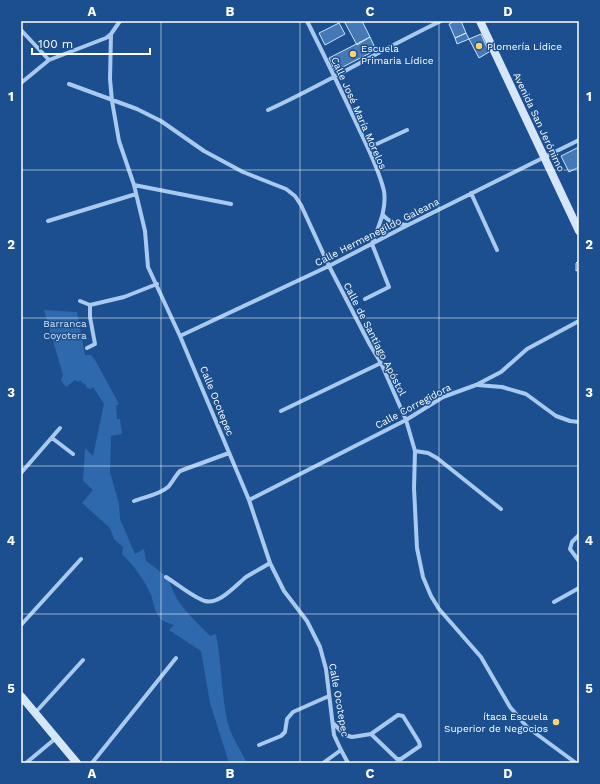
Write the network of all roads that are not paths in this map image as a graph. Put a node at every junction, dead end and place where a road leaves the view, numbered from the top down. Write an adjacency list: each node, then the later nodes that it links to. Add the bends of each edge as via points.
1 (120, 21): 6 (street)
2 (308, 21): 8 (street, Calle José María Morelos)
3 (441, 21): 8 (street)
4 (480, 21): 16 (main road, Avenida San Jerónimo)
5 (21, 30): 7 (street)
6 (111, 34): 7 (street); 11 (street, Calle Ocotepec)
7 (49, 60): 9 (street)
8 (336, 77): 12 (street); 15 (street, Calle José María Morelos)
9 (21, 83)
10 (69, 84): 11 (street, Calle de Santiago Apóstol)
11 (112, 101): 17 (street, Calle Ocotepec, via 119,141); 27 (street, Calle de Santiago Apóstol, via 161,121 204,151 243,172 286,189 301,205)
12 (268, 110)
13 (407, 130): 15 (street)
14 (579, 140): 16 (street, Calle Hermenegildo Galeana)
15 (368, 148): 21 (street, Calle José María Morelos, via 384,191)
16 (544, 156): 18 (street, Calle Hermenegildo Galeana); 24 (main road, Avenida San Jerónimo)
17 (134, 185): 19 (street, Calle Ocotepec); 20 (street)
18 (471, 193): 23 (street, Calle Hermenegildo Galeana); 26 (street)
19 (136, 194): 22 (street); 28 (street, Calle Ocotepec, via 148,267)
20 (231, 204)
21 (383, 215): 23 (street, via 388,221); 25 (street, Calle José María Morelos)
22 (48, 221)
23 (408, 225): 25 (street, Calle Hermenegildo Galeana)
24 (579, 231)
25 (372, 244): 27 (street, Calle Hermenegildo Galeana); 29 (street, via 389,287)
26 (497, 250)
27 (330, 266): 33 (street, Calle Hermenegildo Galeana); 35 (street, Calle de Santiago Apóstol)
28 (157, 284): 31 (street); 33 (street, Calle Ocotepec)
29 (365, 299)
30 (80, 302): 31 (street)
31 (90, 305): 34 (street, via 95,344)
32 (579, 321): 36 (street, Calle Corregidora, via 527,349 501,372)
33 (180, 336): 43 (street, Calle Ocotepec)
34 (87, 348)
35 (381, 363): 37 (street); 38 (street, Calle de Santiago Apóstol)
36 (476, 385): 38 (street, Calle Corregidora, via 443,397); 39 (street, via 502,387 526,394 556,416 570,422)
37 (282, 411)
38 (406, 420): 42 (street, Calle de Santiago Apóstol); 46 (street, Calle Corregidora)
39 (579, 422)
40 (60, 428): 41 (street)
41 (52, 438): 44 (street); 45 (street)
42 (415, 451): 48 (street, via 428,453 437,458); 72 (street, Calle de Santiago Apóstol, via 417,548 423,577 431,596 439,609 481,656 510,708 527,727)
43 (229, 453): 46 (street, Calle Ocotepec); 47 (street, via 180,471 162,491)
44 (73, 454)
45 (21, 472)
46 (249, 500): 52 (street, Calle Ocotepec)
47 (134, 501)
48 (501, 509)
49 (579, 535): 51 (street, via 572,542 570,549)
50 (81, 559): 56 (street)
51 (579, 562)
52 (270, 563): 53 (street, via 223,596 206,602); 59 (street, Calle Ocotepec, via 284,591 307,621 320,647)
53 (166, 577)
54 (579, 588): 55 (street)
55 (554, 602)
56 (21, 625)
57 (176, 658): 69 (street)
58 (84, 660): 61 (street)
59 (329, 696): 62 (street, Calle Ocotepec); 65 (street, via 293,712 281,736)
60 (21, 697): 61 (main road)
61 (35, 713): 64 (main road)
62 (333, 722): 63 (street, via 345,735 352,737); 66 (street, Calle Ocotepec, via 334,735)
63 (371, 734): 63 (street, via 400,715 420,746 397,759)
64 (56, 738): 67 (street); 68 (main road)
65 (259, 745)
66 (341, 750): 70 (street); 71 (street, Calle Ocotepec)
67 (26, 763)
68 (77, 763)
69 (92, 763)
70 (323, 763)
71 (348, 763)
72 (576, 763)

